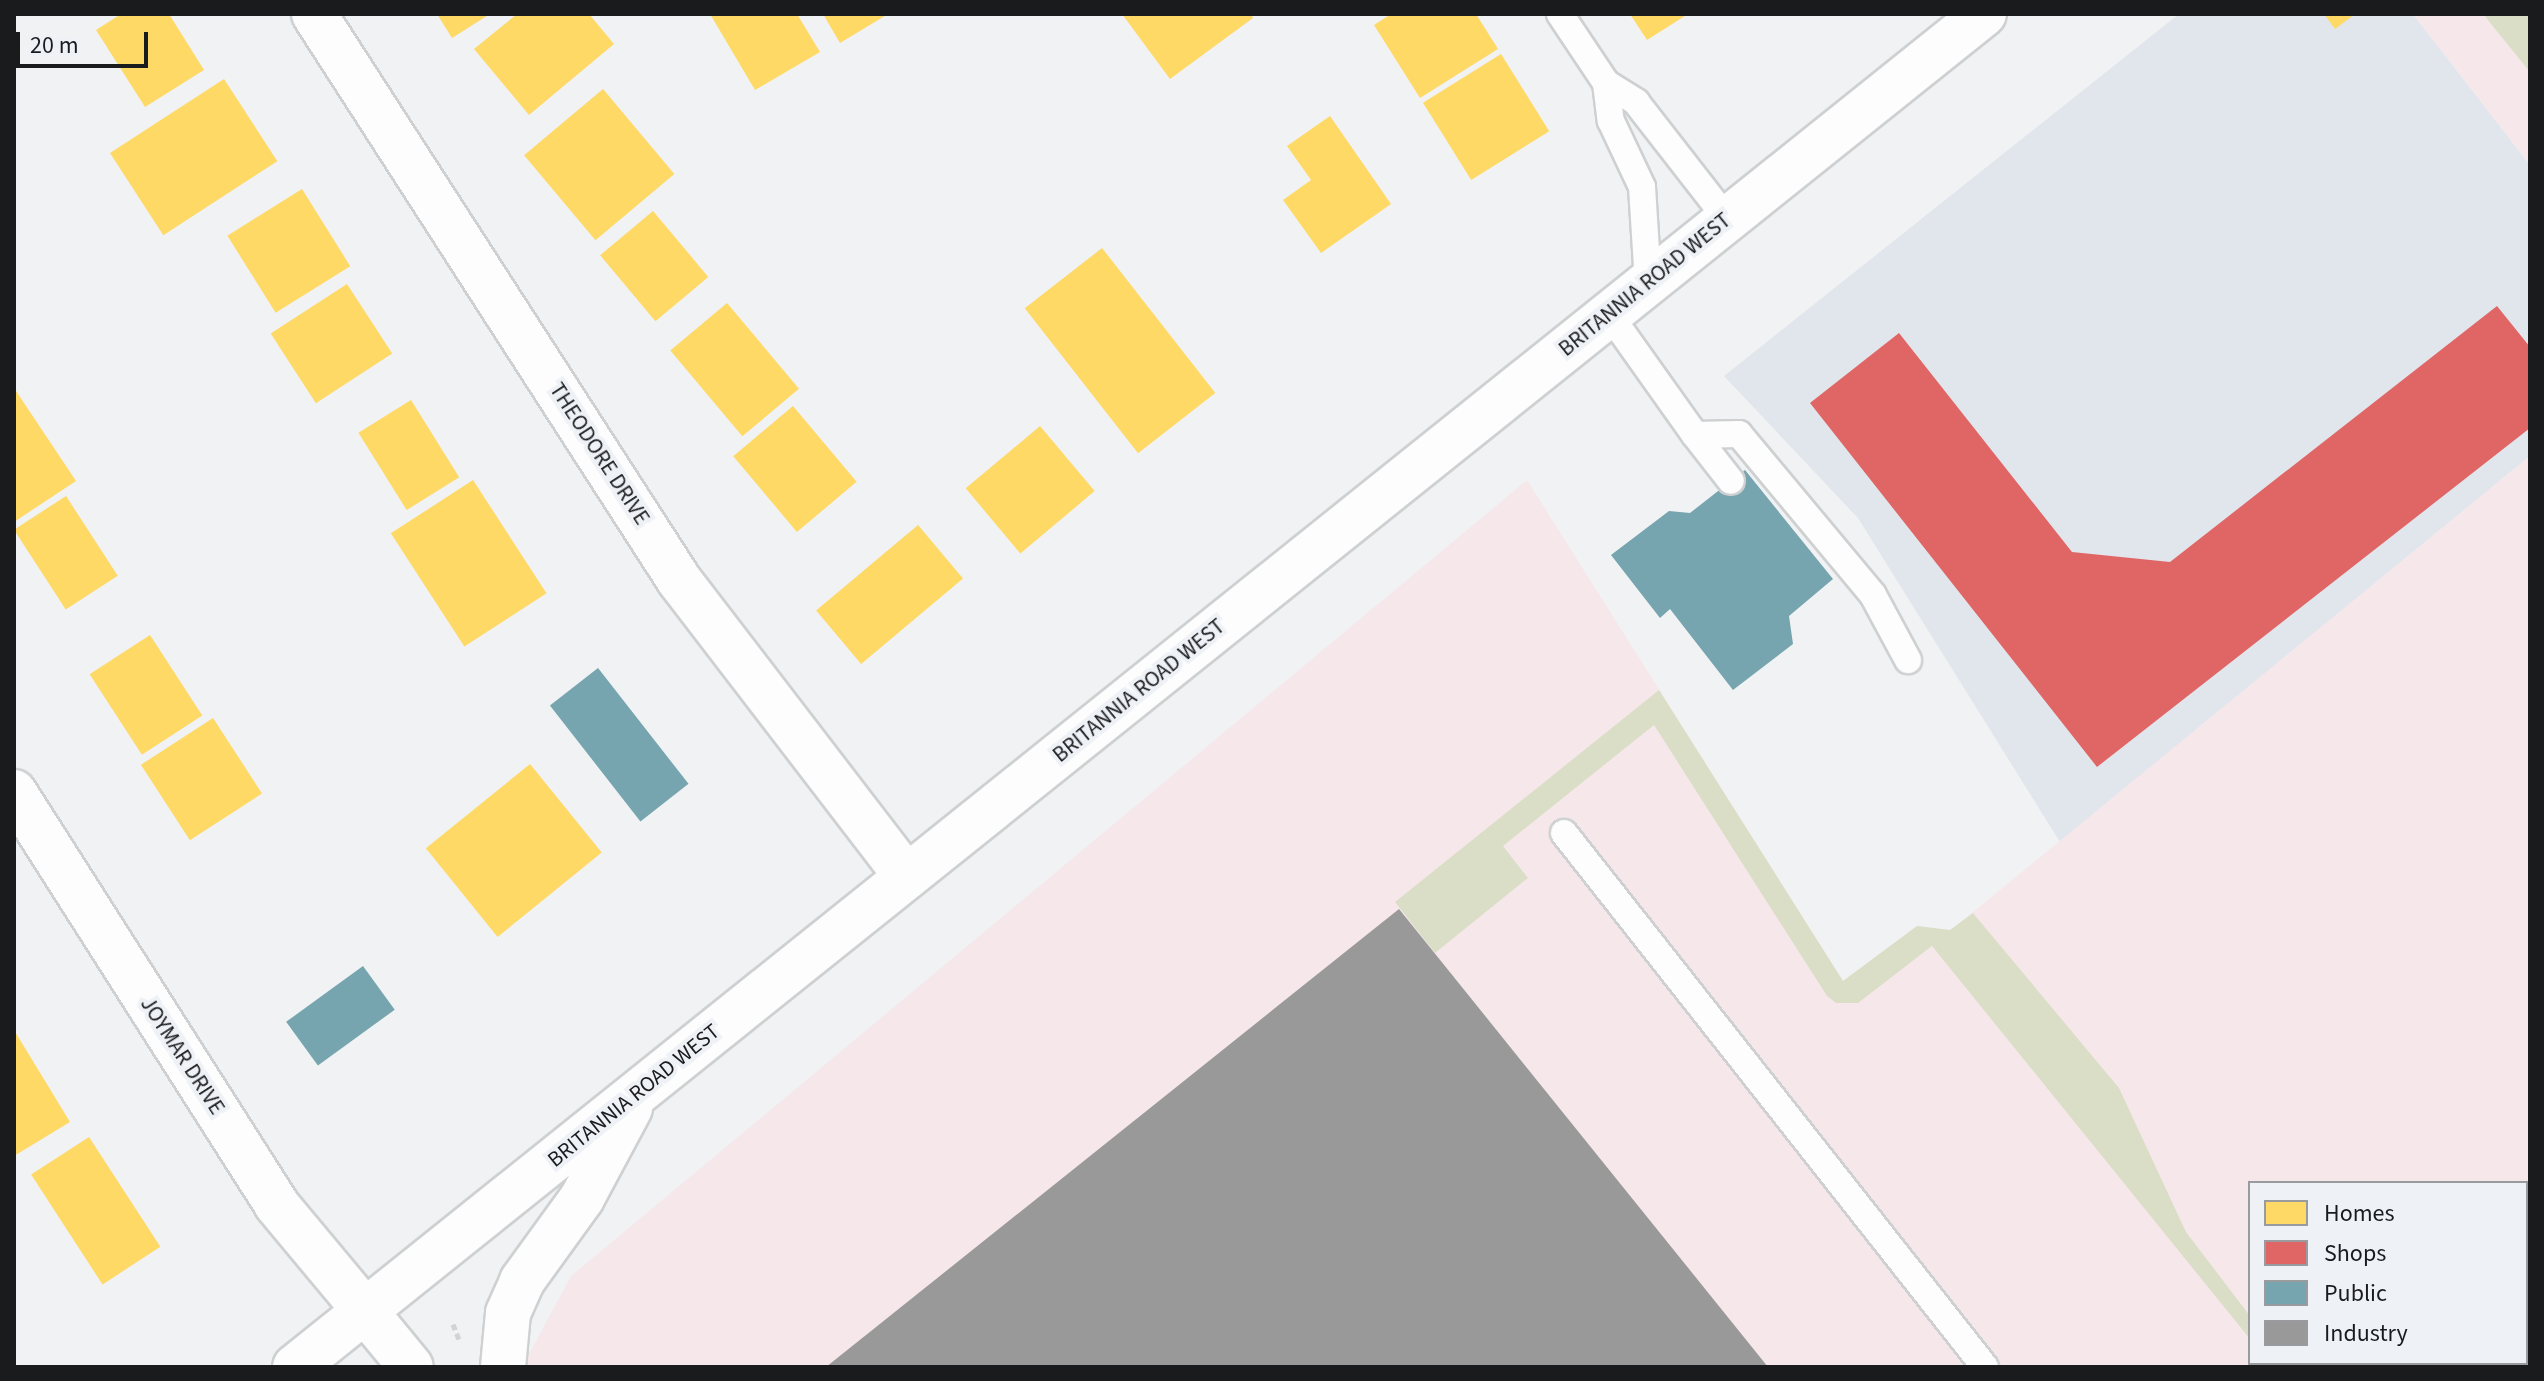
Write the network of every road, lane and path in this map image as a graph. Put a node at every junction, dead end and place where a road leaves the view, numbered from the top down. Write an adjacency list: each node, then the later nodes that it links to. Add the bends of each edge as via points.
1 (314, 14): 13 (main road, THEODORE DRIVE, via 679,580)
2 (1560, 14): 4 (lane)
3 (1984, 14): 5 (main road, BRITANNIA ROAD WEST)
4 (1606, 83): 5 (lane, via 1636,102); 6 (lane, via 1611,121 1642,187)
5 (1727, 219): 6 (main road, BRITANNIA ROAD WEST)
6 (1648, 283): 7 (main road, BRITANNIA ROAD WEST)
7 (1609, 314): 8 (lane); 13 (main road, BRITANNIA ROAD WEST)
8 (1695, 435): 9 (lane); 10 (lane, via 1739,434 1873,595)
9 (1731, 481)
10 (1908, 660)
11 (14, 792): 15 (main road, JOYMAR DRIVE, via 276,1204)
12 (1564, 833): 19 (lane)
13 (907, 877): 14 (main road, BRITANNIA ROAD WEST)
14 (639, 1092): 15 (main road, BRITANNIA ROAD WEST); 18 (main road, via 582,1198 522,1281 508,1313)
15 (365, 1311): 16 (main road, BRITANNIA ROAD WEST); 17 (main road, JOYMAR DRIVE)
16 (295, 1367)
17 (411, 1367)
18 (503, 1367)
19 (1985, 1367)

